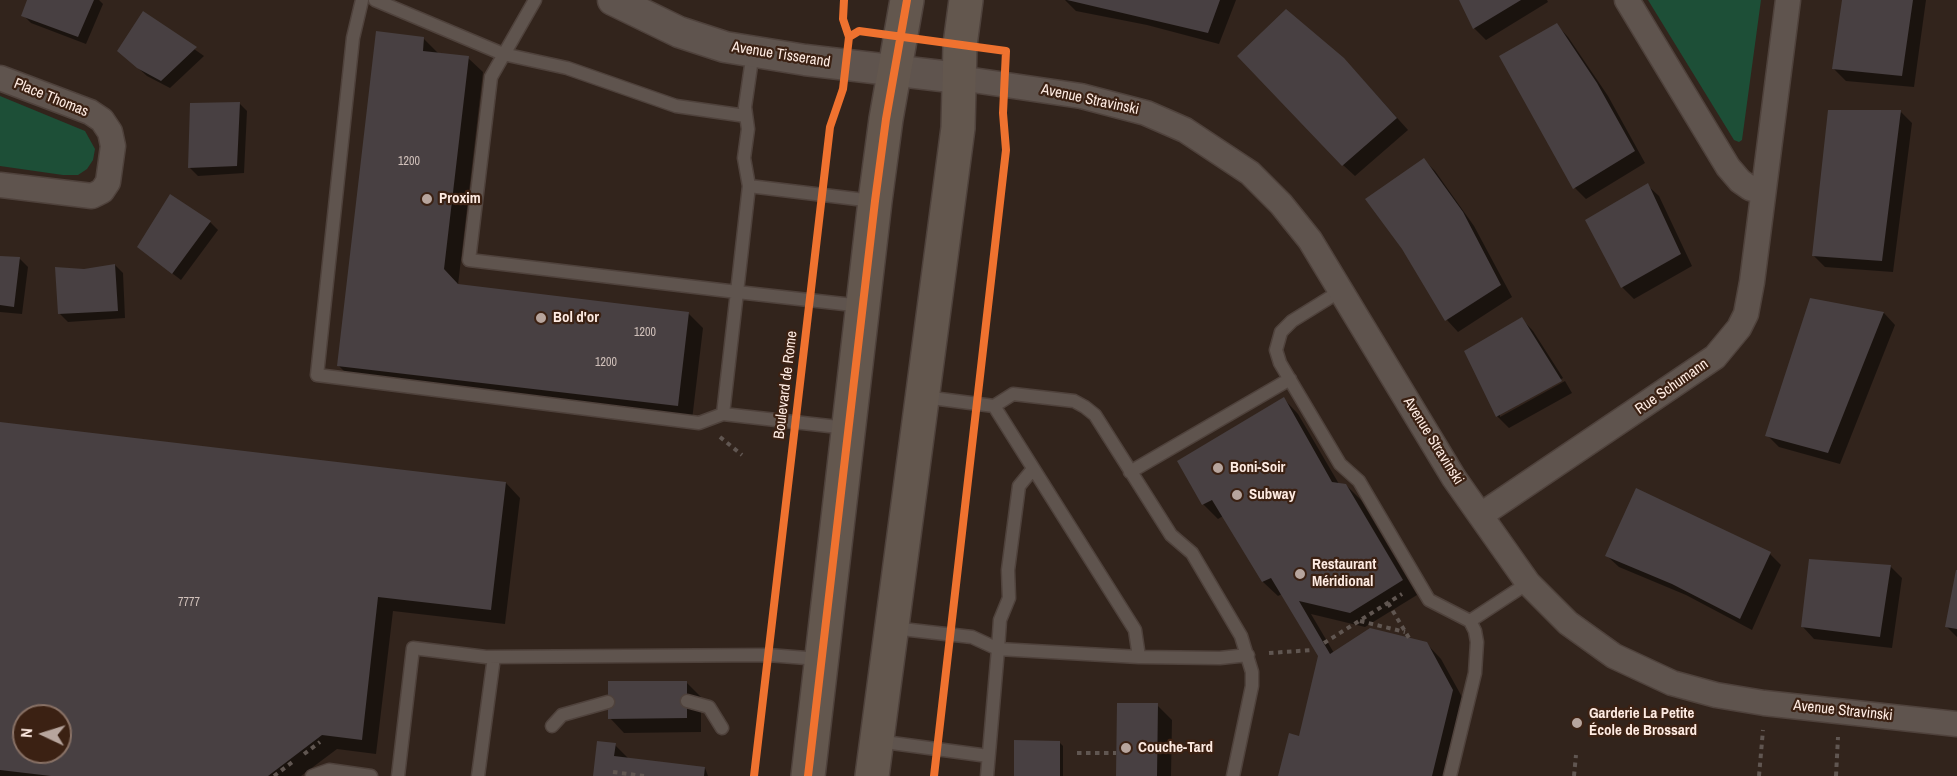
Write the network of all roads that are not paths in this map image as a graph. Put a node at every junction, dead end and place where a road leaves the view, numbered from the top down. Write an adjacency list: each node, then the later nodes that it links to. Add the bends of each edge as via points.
1 (362, 0): 25 (lane, via 353,38 317,375 699,423)
2 (375, 0): 10 (lane)
3 (535, 0): 10 (lane)
4 (613, 0): 9 (street, Avenue Tisserand, via 679,32)
5 (907, 0): 11 (main road)
6 (966, 0): 13 (main road)
7 (1627, 0): 17 (street, via 1728,166 1740,181)
8 (1788, 0): 17 (street, Rue Schumann)
9 (753, 52): 11 (street, Avenue Tisserand); 14 (lane)
10 (503, 54): 14 (lane, via 567,68 676,106); 20 (lane, via 491,77 470,260)
11 (895, 70): 13 (street, Avenue Tisserand); 18 (main road)
12 (0, 78): 15 (street, Place Thomas, via 90,112 111,132 113,146 108,182 92,196)
13 (959, 78): 19 (street, Avenue Stravinski, via 1104,100 1185,130 1233,160 1266,188 1310,240); 23 (main road, via 958,128)
14 (746, 116): 16 (lane, via 744,158)
15 (0, 185)
16 (749, 186): 18 (lane); 20 (lane)
17 (1763, 192): 29 (street, Rue Schumann, via 1746,314 1729,342 1715,357)
18 (875, 201): 21 (main road)
19 (1342, 290): 22 (lane, via 1281,332 1276,350); 29 (street, Avenue Stravinski, via 1454,478)
20 (736, 292): 21 (lane); 25 (lane)
21 (863, 306): 26 (main road)
22 (1290, 379): 28 (lane); 31 (lane, via 1340,464 1359,481 1430,600)
23 (923, 397): 24 (lane); 32 (main road)
24 (994, 406): 27 (lane); 28 (lane, via 1013,394 1074,401 1095,415)
25 (723, 414): 26 (lane)
26 (848, 428): 37 (main road)
27 (1033, 469): 33 (lane, via 1019,486 1008,570 1009,598 1000,620); 36 (lane, via 1135,630)
28 (1130, 472): 34 (lane, via 1171,535 1192,554 1241,636)
29 (1481, 515): 30 (street, Avenue Stravinski)
30 (1528, 584): 31 (lane); 40 (street, Avenue Stravinski, via 1594,643 1672,683 1745,700)
31 (1470, 621): 53 (lane, via 1477,642 1475,673)
32 (891, 628): 33 (lane, via 972,637); 43 (main road)
33 (998, 649): 36 (lane); 44 (lane)
34 (1248, 655): 36 (lane); 52 (lane, via 1252,686)
35 (494, 657): 37 (lane, via 768,655); 47 (lane, via 413,648); 48 (lane)
36 (1138, 657)
37 (820, 659): 49 (main road)
38 (687, 701): 42 (lane, via 709,707)
39 (608, 702): 41 (lane, via 562,715)
40 (1957, 723)
41 (552, 726)
42 (722, 728)
43 (877, 741): 44 (lane); 50 (main road)
44 (988, 756): 51 (lane)
45 (312, 776): 46 (lane, via 330,770)
46 (371, 776)
47 (398, 776)
48 (478, 776)
49 (808, 776)
50 (873, 776)
51 (987, 776)
52 (1233, 776)
53 (1450, 776)

